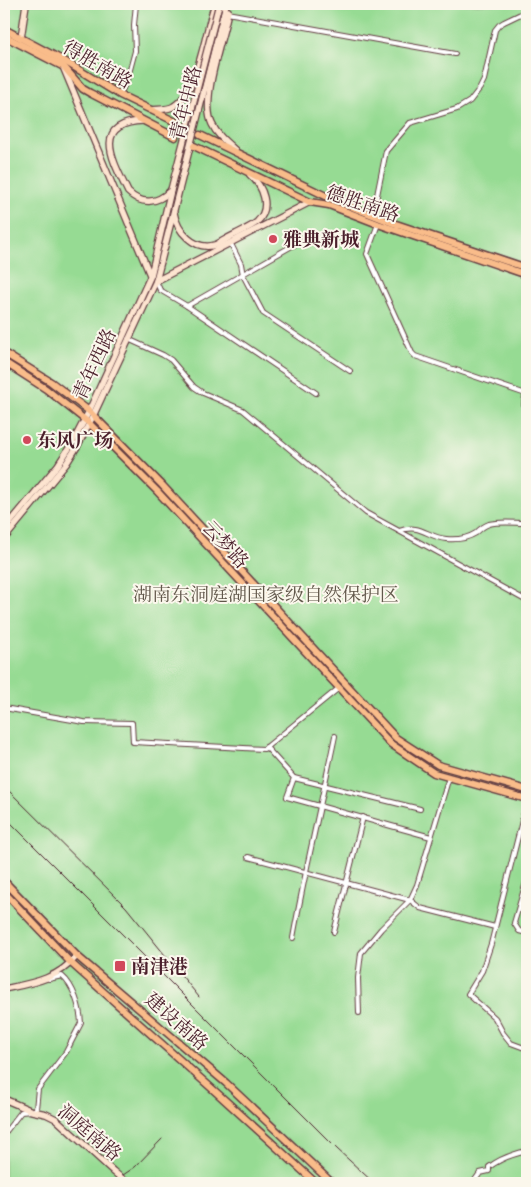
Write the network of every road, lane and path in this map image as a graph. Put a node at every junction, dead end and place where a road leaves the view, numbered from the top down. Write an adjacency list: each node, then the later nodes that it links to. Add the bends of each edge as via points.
1 (26, 4): 10 (main road)
2 (136, 4): 13 (street, via 135,52)
3 (215, 4): 14 (main road, via 194,79 186,96 173,108)
4 (219, 4): 22 (main road, 青年中路, bridge)
5 (227, 4): 7 (main road); 24 (main road, 青年中路)
6 (527, 11): 25 (street, via 498,25 484,80 470,101 457,109 410,123 386,151)
7 (227, 13): 11 (street); 20 (main road, via 208,103 216,130)
8 (4, 29): 10 (main road, 得胜南路)
9 (4, 36): 12 (main road)
10 (21, 38): 13 (main road, 得胜南路)
11 (455, 54)
12 (64, 67): 15 (main road, via 83,89); 30 (main road)
13 (120, 95): 14 (main road, 得胜南路)
14 (152, 110): 16 (main road, 得胜南路)
15 (143, 121): 18 (main road); 22 (main road, via 124,123 112,136 110,150 118,171 128,192 139,200 150,202)
16 (178, 123)
17 (200, 135): 20 (main road, 德胜南路)
18 (176, 137)
19 (194, 146): 21 (main road, 德胜南路)
20 (240, 155): 25 (main road, 德胜南路)
21 (244, 170): 23 (main road, 德胜南路); 24 (main road, via 260,185 264,196 264,210 253,225 214,245 205,245 188,239 182,233)
22 (171, 190): 30 (main road, 青年西路)
23 (310, 202): 26 (main road, 德胜南路, via 329,205); 28 (main road)
24 (174, 210): 33 (main road, 青年西路)
25 (373, 215): 29 (main road, 德胜南路)
26 (378, 224): 32 (main road, 德胜南路); 40 (street, via 366,254 412,353 523,393)
27 (313, 234): 31 (street)
28 (231, 244): 31 (street); 33 (main road)
29 (527, 268)
30 (151, 275): 41 (main road, 青年西路)
31 (243, 275): 34 (street); 38 (street, via 263,313)
32 (527, 275)
33 (156, 281): 34 (street, via 160,290); 35 (main road, 青年西路)
34 (187, 306): 39 (street)
35 (128, 339): 41 (main road, 青年西路); 45 (street, via 171,360 203,393 243,410 358,508)
36 (4, 353): 41 (main road, via 51,382)
37 (4, 362): 42 (main road, 云梦路)
38 (350, 372)
39 (316, 393)
40 (527, 407)
41 (91, 413): 42 (main road, 青年西路); 55 (main road, via 162,485 396,738 438,765)
42 (87, 420): 44 (main road, 青年西路, via 58,465); 46 (main road, 青年西路, via 66,464); 48 (main road, 云梦路)
43 (527, 523): 45 (street, via 493,523 466,537 445,540 414,528)
44 (4, 530)
45 (398, 531): 47 (street)
46 (4, 540)
47 (527, 601)
48 (339, 688): 51 (street); 52 (main road, 云梦路, via 391,744 434,773)
49 (4, 708): 51 (street, via 84,722 132,723 133,742)
50 (335, 736): 54 (street)
51 (266, 747): 53 (street)
52 (449, 777): 56 (main road, 云梦路); 60 (street)
53 (294, 778): 54 (street); 57 (street, via 287,797)
54 (325, 786): 57 (street); 58 (street)
55 (527, 789)
56 (527, 800): 70 (street)
57 (321, 806): 59 (street); 62 (street)
58 (420, 809)
59 (363, 817): 60 (street); 65 (street)
60 (431, 837): 67 (street)
61 (248, 857): 62 (street)
62 (305, 871): 65 (street); 73 (street)
63 (527, 879): 68 (street)
64 (4, 881): 74 (main road, 建设南路)
65 (346, 882): 67 (street); 71 (street)
66 (4, 892): 75 (main road, 建设南路)
67 (410, 900): 70 (street, via 420,908); 78 (street, via 361,953)
68 (521, 900): 69 (street); 72 (street, via 514,924 519,931)
69 (527, 901)
70 (495, 927): 79 (street, via 482,971 468,994 495,1018 511,1043)
71 (334, 932)
72 (527, 933)
73 (293, 938)
74 (78, 956): 75 (main road); 86 (main road, 建设南路, via 226,1083)
75 (71, 963): 76 (main road); 85 (main road, 建设南路)
76 (44, 980): 77 (main road); 81 (street, via 62,976 69,982 81,1023 66,1052 38,1089 36,1109)
77 (4, 989)
78 (359, 1012)
79 (527, 1049)
80 (4, 1099): 81 (main road, 洞庭南路)
81 (32, 1112): 82 (street, via 22,1112); 84 (main road, 洞庭南路, bridge, via 56,1119)
82 (4, 1134)
83 (527, 1151): 87 (street, via 496,1162 489,1167 489,1172 480,1173)
84 (126, 1182)
85 (316, 1183)
86 (332, 1183)
87 (473, 1183)

